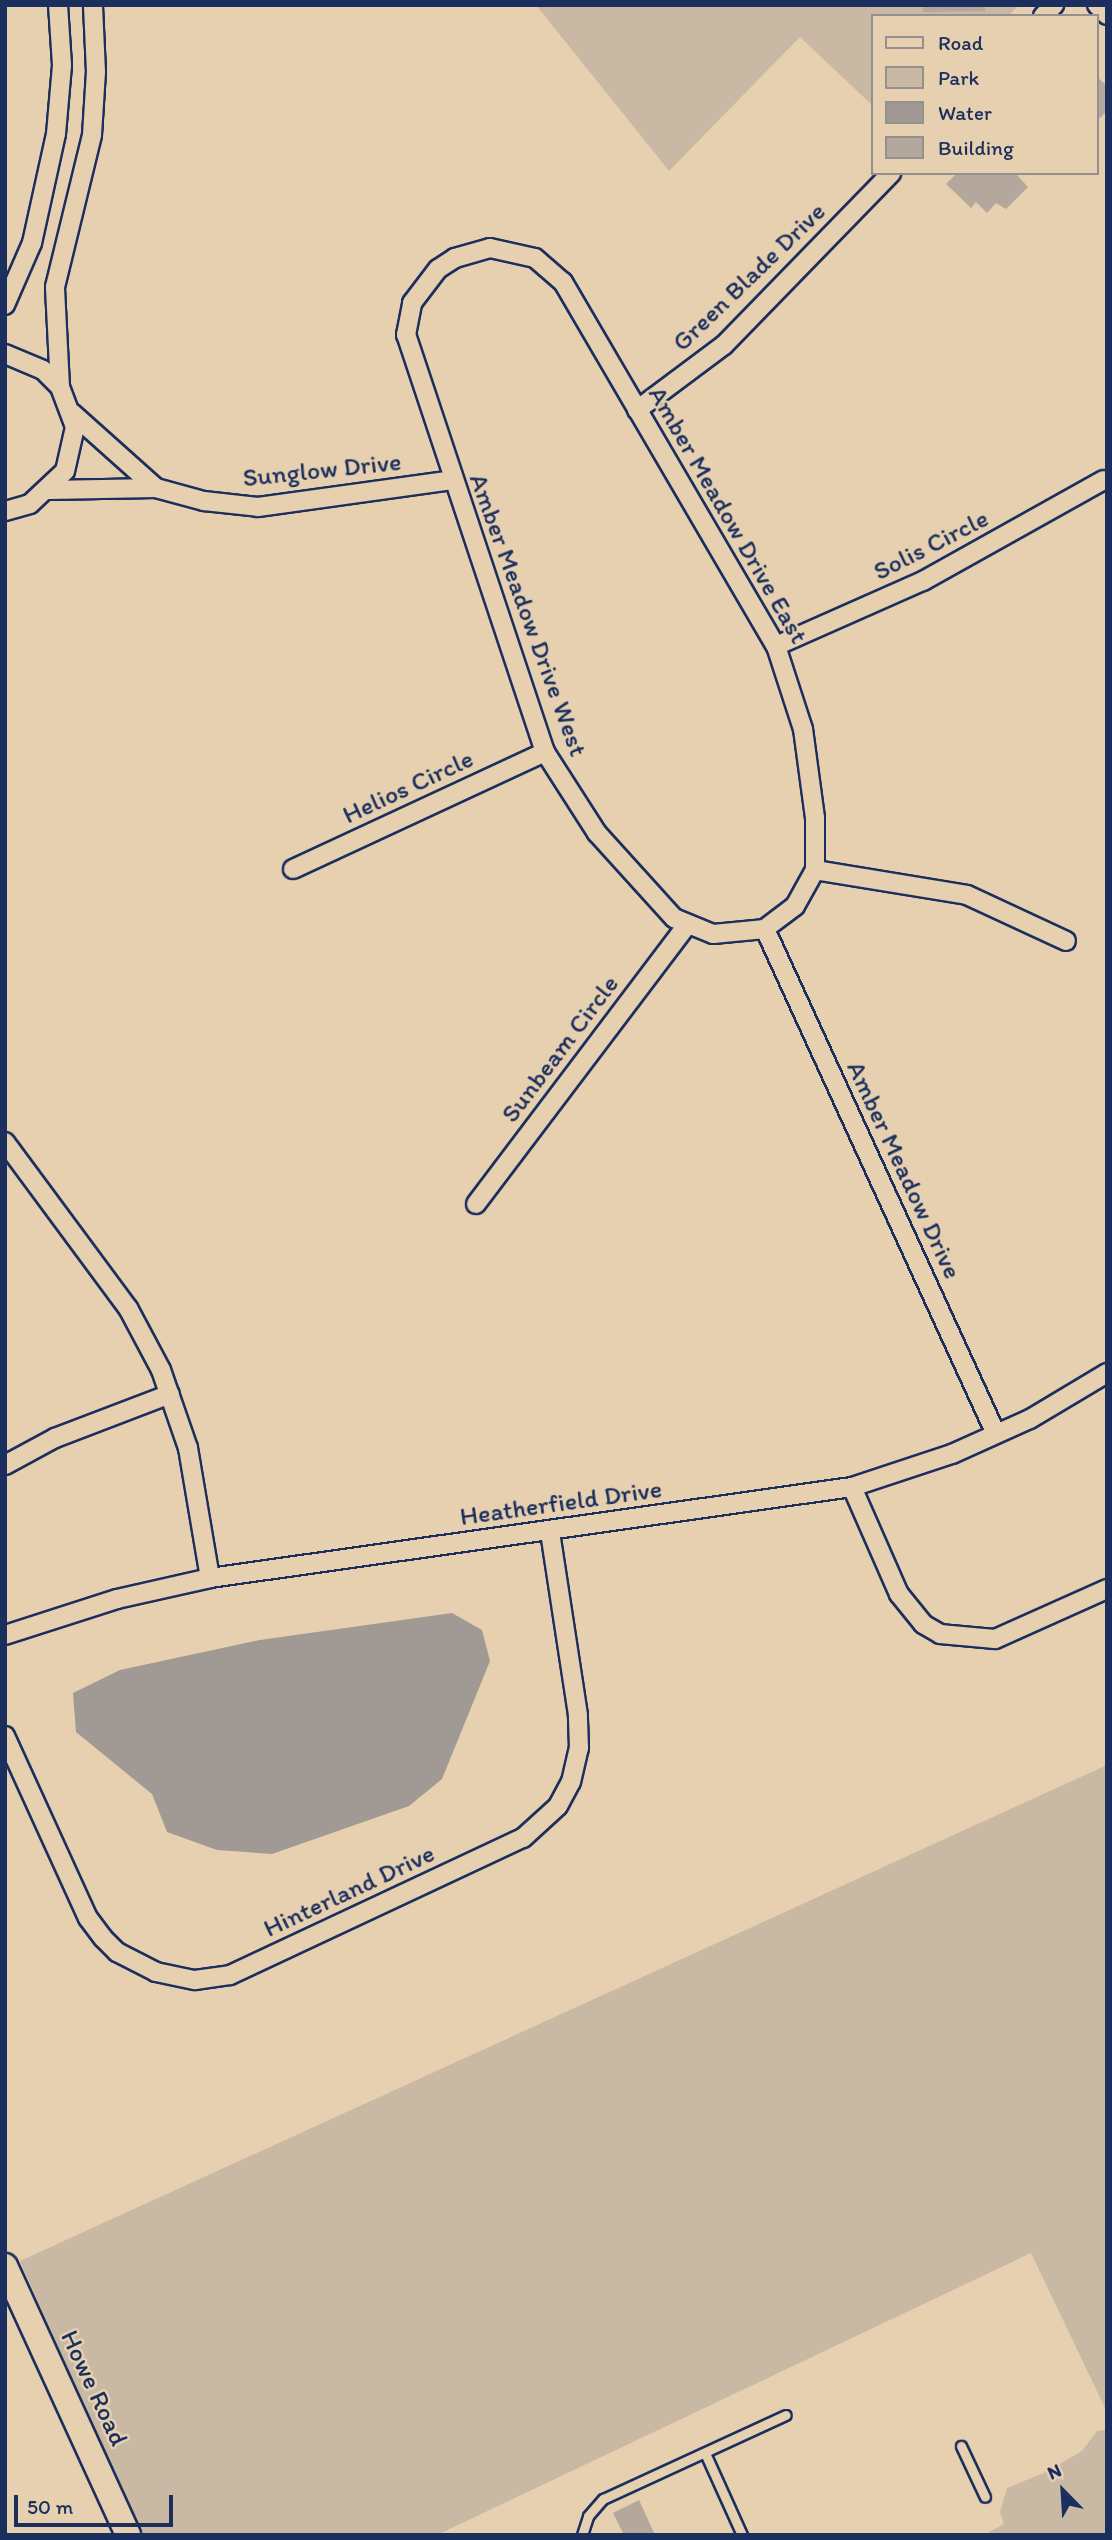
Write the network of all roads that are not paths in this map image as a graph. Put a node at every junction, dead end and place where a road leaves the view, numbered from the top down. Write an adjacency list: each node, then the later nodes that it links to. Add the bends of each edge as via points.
1 (58, 5): 7 (street, via 62,65 56,134 32,243)
2 (93, 5): 9 (street, via 96,72 92,135 55,287)
3 (1097, 5): 4 (street)
4 (1107, 15)
5 (889, 175): 10 (street, Green Blade Drive, via 724,345)
6 (455, 258): 10 (street, Amber Meadow Drive East, via 489,248 504,249 535,258 552,270 578,304); 12 (street, Amber Meadow Drive West, via 420,289 412,303 406,335)
7 (5, 305)
8 (5, 355): 9 (street, via 33,362)
9 (60, 387): 11 (street)
10 (638, 410): 17 (street, Amber Meadow Drive East)
11 (72, 413): 14 (street, Sunglow Drive); 15 (street, via 71,457)
12 (452, 480): 14 (street, Sunglow Drive, via 258,507 204,501); 18 (street, Amber Meadow Drive West)
13 (1104, 481): 17 (street, Solis Circle, via 923,581)
14 (156, 488): 15 (street, Sunglow Drive)
15 (49, 490): 16 (street)
16 (8, 514)
17 (776, 646): 20 (street, Amber Meadow Drive East, via 803,729 815,818)
18 (545, 752): 19 (street, Helios Circle); 21 (street, Amber Meadow Drive West, via 597,833 643,887)
19 (293, 869)
20 (815, 870): 22 (street, Amber Meadow Drive East, via 795,906); 23 (street, via 967,895)
21 (686, 926): 22 (street, Amber Meadow Drive West, via 730,936); 25 (street, Sunbeam Circle)
22 (765, 929): 28 (street, Amber Meadow Drive)
23 (1066, 941)
24 (5, 1142): 27 (street, via 128,1308)
25 (476, 1204)
26 (1107, 1373): 28 (street, Heatherfield Drive, via 1072,1397)
27 (170, 1394): 29 (street, via 55,1438); 32 (street, via 188,1448)
28 (996, 1434): 30 (street, Heatherfield Drive)
29 (5, 1465)
30 (852, 1487): 31 (street, Heatherfield Drive); 33 (street, via 899,1594 923,1623 940,1634 995,1639)
31 (550, 1533): 32 (street, Heatherfield Drive); 35 (street, Hinterland Drive, via 579,1748 571,1782 558,1806 523,1838 230,1975 195,1980 156,1972 117,1952 103,1938 88,1917)
32 (210, 1578): 34 (street, Heatherfield Drive, via 117,1599)
33 (1107, 1589)
34 (5, 1635)
35 (5, 1736)
36 (5, 2266): 41 (street, Howe Road)
37 (786, 2415): 39 (lane)
38 (961, 2446): 40 (lane)
39 (705, 2453): 42 (lane, via 603,2500 588,2516); 43 (lane)
40 (985, 2497)
41 (128, 2535)
42 (582, 2535)
43 (742, 2535)

